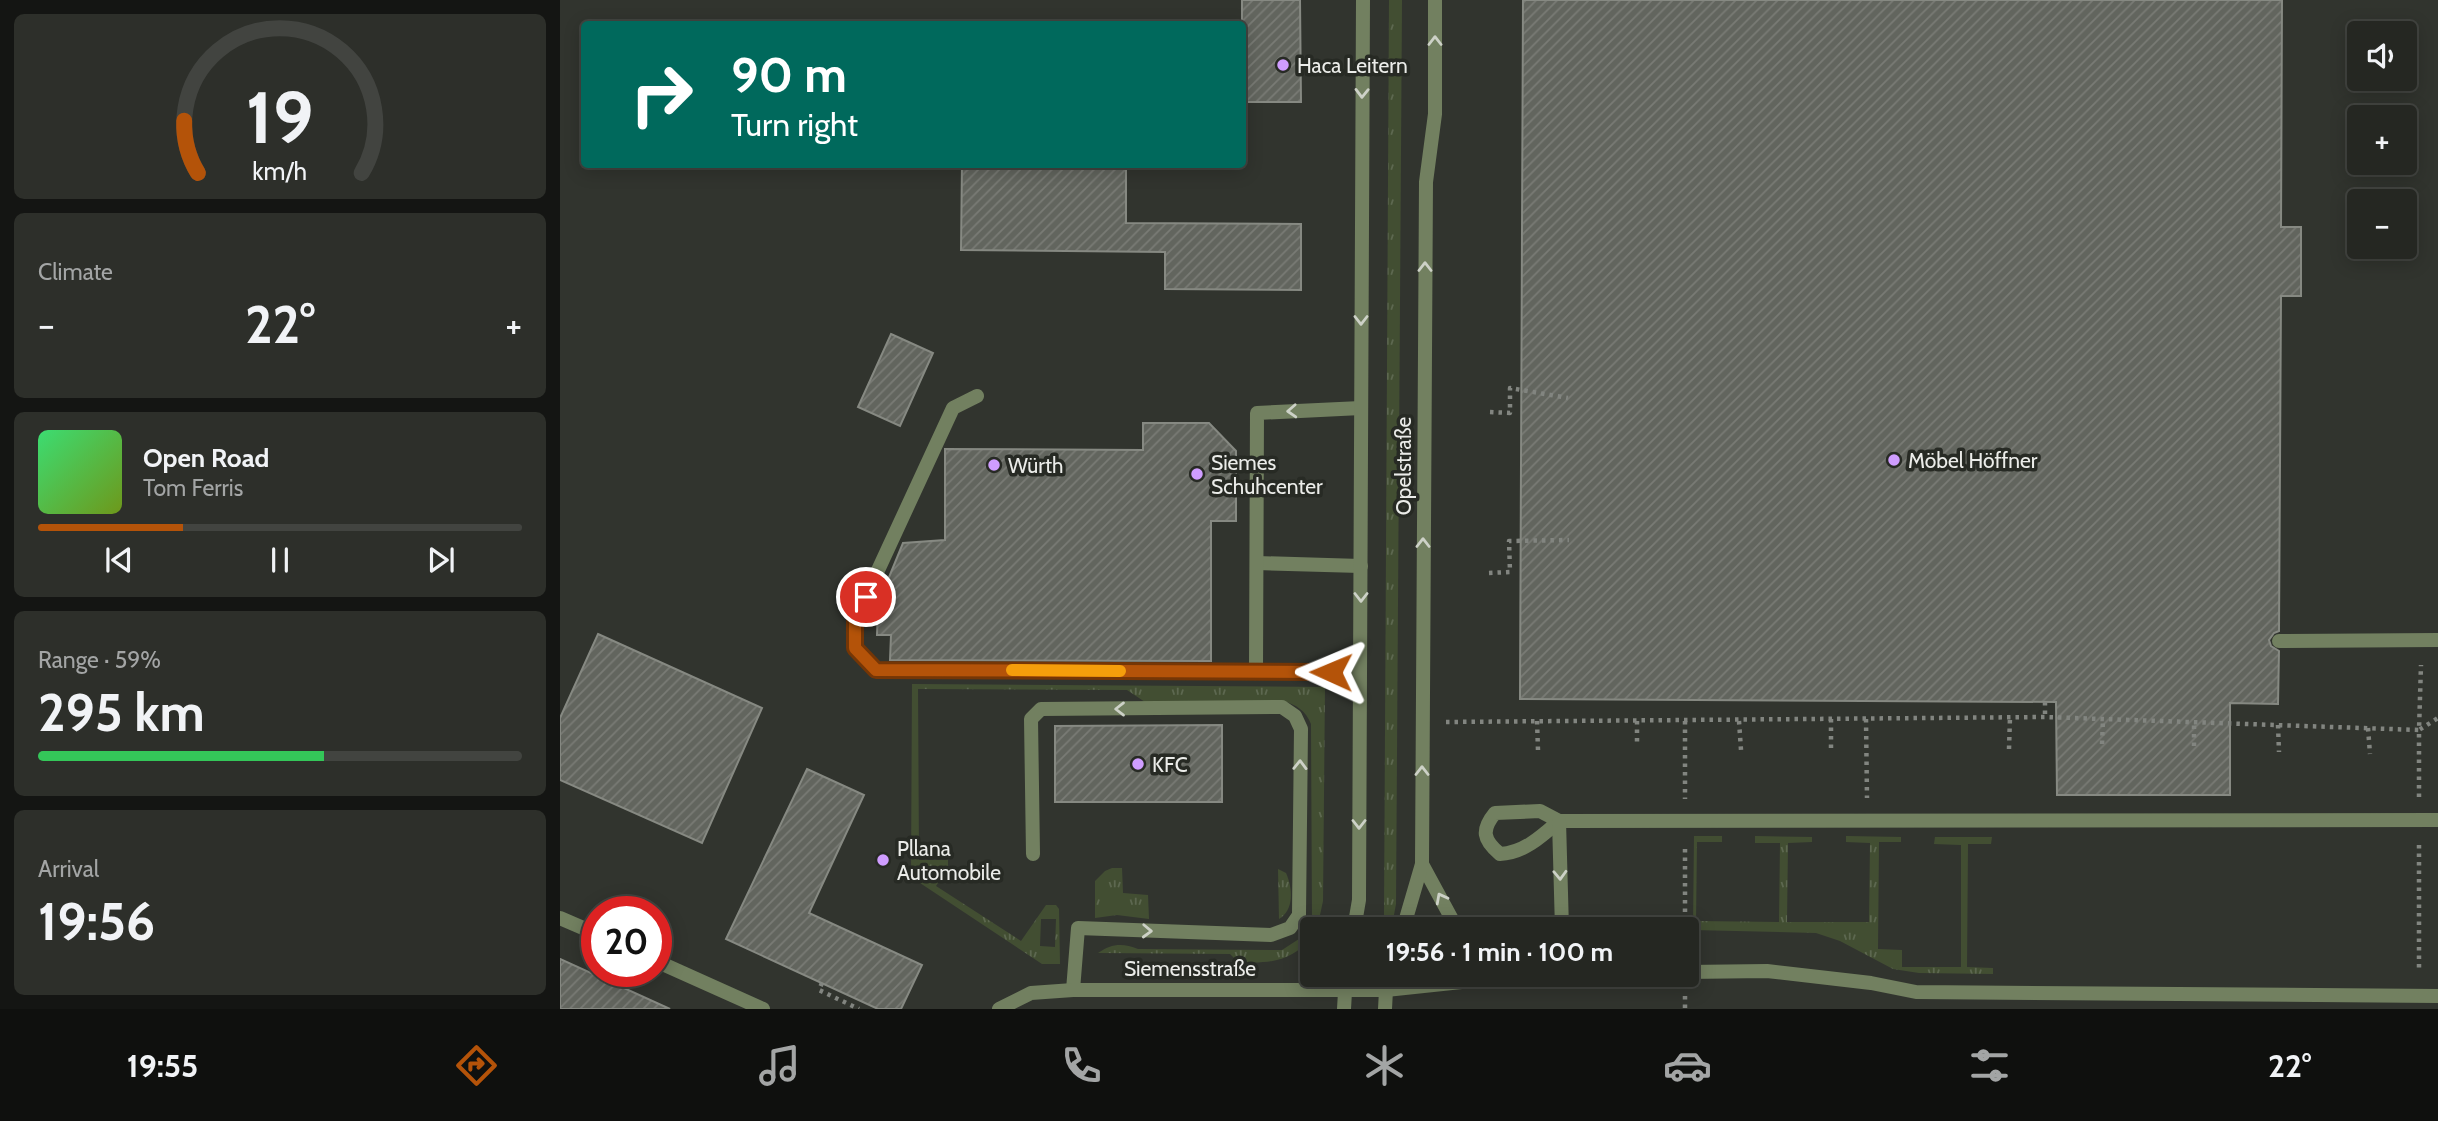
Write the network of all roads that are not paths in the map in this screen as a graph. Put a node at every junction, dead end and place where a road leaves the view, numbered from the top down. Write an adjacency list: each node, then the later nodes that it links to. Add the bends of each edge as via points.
1 (1363, 0): 4 (street, Opelstraße, one-way to 4)
2 (1435, 0): 14 (street, Opelstraße, one-way to 2, via 1426,182 1435,114)
3 (977, 396): 9 (street, via 953,408 855,620 855,648 876,670)
4 (1361, 408): 5 (street, one-way to 5, via 1257,413); 6 (street, Opelstraße)
5 (1257, 563): 6 (street); 9 (street)
6 (1361, 566): 10 (street, Opelstraße, one-way to 10)
7 (2278, 640): 8 (street)
8 (2438, 640)
9 (1256, 671): 10 (street)
10 (1360, 672): 15 (street, Opelstraße, one-way to 15)
11 (2438, 820): 12 (street)
12 (1559, 821): 12 (street, via 1539,839 1511,854 1492,848 1485,833 1495,813 1540,811); 18 (street, one-way to 18)
13 (1033, 854): 28 (street, one-way to 13, via 1078,928 1271,935 1290,928 1299,915 1301,729 1295,716 1282,708 1041,709 1031,719)
14 (1422, 864): 16 (street, Opelstraße); 17 (street, one-way to 14)
15 (1356, 917)
16 (1407, 917)
17 (1451, 917)
18 (1562, 917)
19 (560, 918): 20 (street)
20 (581, 927)
21 (672, 968): 31 (street)
22 (1699, 972): 30 (street, via 1767,971 1916,992)
23 (1300, 983): 28 (street, Siemensstraße)
24 (1345, 987): 33 (street)
25 (1371, 987): 29 (street, Siemensstraße)
26 (1387, 987): 29 (street)
27 (1413, 987): 29 (street, Siemensstraße)
28 (1073, 990): 32 (street, Siemensstraße, via 1031,993)
29 (1386, 990): 34 (street)
30 (2438, 996)
31 (763, 1009)
32 (999, 1009)
33 (1344, 1009)
34 (1385, 1009)

